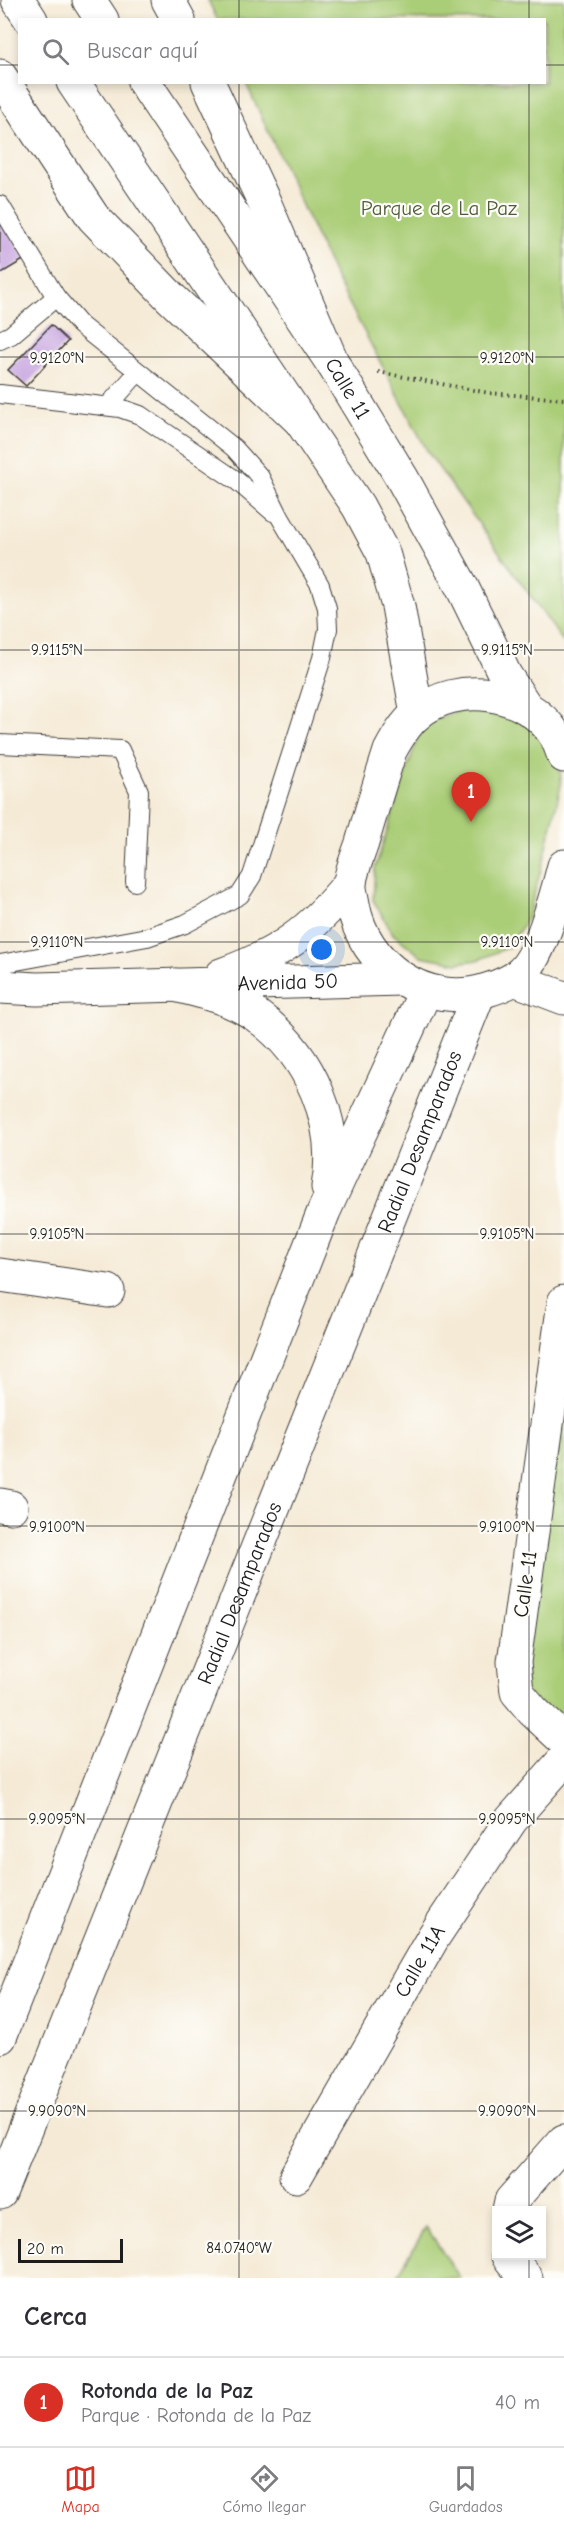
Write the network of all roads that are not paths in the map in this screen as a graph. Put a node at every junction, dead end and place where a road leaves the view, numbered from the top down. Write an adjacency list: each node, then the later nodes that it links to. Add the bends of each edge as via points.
1 (18, 0): 4 (main road)
2 (89, 0): 5 (main road)
3 (168, 0): 6 (main road)
4 (30, 18)
5 (101, 18)
6 (178, 18)
7 (0, 76): 18 (main road, via 93,217 171,298)
8 (74, 84): 18 (main road)
9 (145, 84): 14 (main road, Calle 11)
10 (209, 84): 14 (main road)
11 (0, 205): 12 (lane)
12 (56, 297): 13 (lane); 15 (lane, via 80,325)
13 (0, 340)
14 (333, 364): 20 (main road, Calle 11, via 402,478 505,675)
15 (138, 372): 17 (lane); 19 (lane, via 234,448 260,477)
16 (0, 394): 17 (lane)
17 (108, 406): 19 (lane, via 140,415 237,481)
18 (302, 422): 21 (main road, via 358,506 383,553 398,606)
19 (280, 518): 27 (lane, via 320,585 328,628 322,658 252,876 240,894 184,924 147,937)
20 (526, 707): 21 (main road, via 498,695 468,693 440,700); 22 (main road)
21 (417, 714): 26 (main road, via 390,751)
22 (561, 743)
23 (0, 744): 25 (lane, via 120,750 139,791)
24 (562, 881): 28 (main road, via 536,954)
25 (135, 882)
26 (350, 883): 29 (main road, via 355,915 372,953 384,966); 30 (main road, Avenida 50, via 324,915 292,942 246,966)
27 (0, 964)
28 (514, 979): 32 (main road); 33 (main road)
29 (413, 984): 30 (main road, Avenida 50); 32 (main road, Avenida 50, via 451,994); 34 (main road)
30 (175, 985): 31 (main road, Avenida 50); 34 (main road, via 218,996 257,1016 290,1046 314,1082 328,1124 332,1168)
31 (0, 987)
32 (479, 993): 43 (main road, Radial Desamparados)
33 (564, 998)
34 (324, 1211): 40 (main road)
35 (0, 1275): 36 (main road)
36 (108, 1291)
37 (564, 1302): 38 (main road, Calle 11, via 514,1662 517,1692)
38 (564, 1740)
39 (564, 1760): 42 (main road, Calle 11A, via 511,1820 434,1936)
40 (0, 2037)
41 (564, 2141): 44 (main road)
42 (296, 2176)
43 (0, 2193)
44 (510, 2206)
45 (511, 2260): 46 (main road)
46 (525, 2278)

